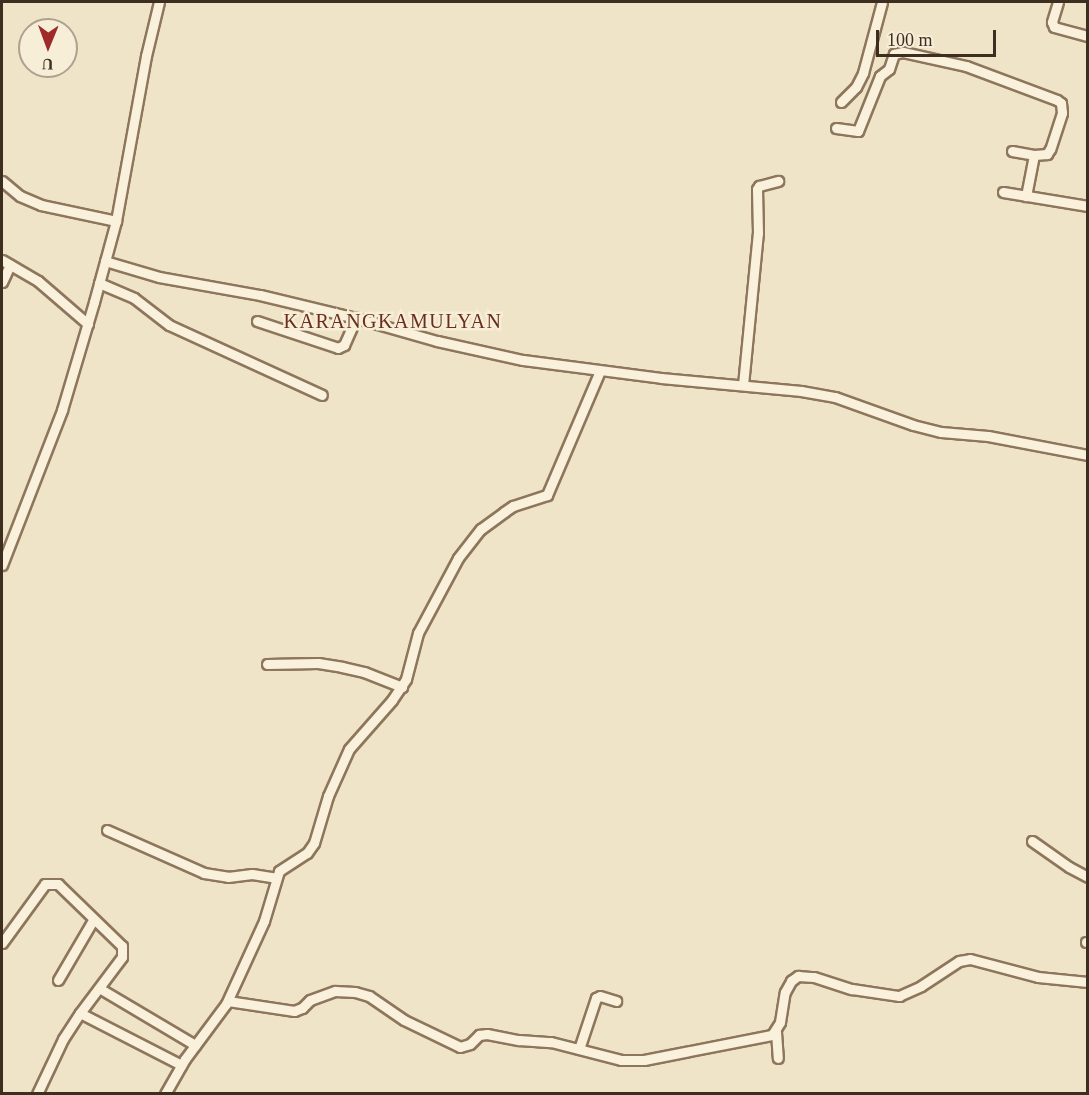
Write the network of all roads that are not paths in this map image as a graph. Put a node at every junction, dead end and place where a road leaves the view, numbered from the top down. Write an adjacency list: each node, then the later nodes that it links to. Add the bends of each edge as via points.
1 (159, 2): 14 (street)
2 (882, 2): 5 (street, via 863,73)
3 (1058, 2): 4 (street, via 1054,27)
4 (1088, 36)
5 (841, 102)
6 (836, 128): 8 (street, via 858,131 880,76 889,69 894,54 903,52 966,66 1061,103 1062,113 1050,149 1047,154)
7 (1012, 151): 8 (street)
8 (1034, 155): 12 (street)
9 (2, 181): 14 (street, via 20,196 41,205)
10 (778, 181): 23 (street, via 757,189 758,233)
11 (1003, 192): 12 (street)
12 (1026, 196): 13 (street)
13 (1088, 206)
14 (116, 221): 15 (street)
15 (105, 261): 18 (street); 19 (street, via 159,277)
16 (6, 263): 17 (street); 21 (street, via 38,282)
17 (2, 282)
18 (99, 284): 21 (street); 24 (street, via 134,298 169,325)
19 (356, 318): 20 (street, via 344,345 338,348); 22 (street, via 523,360)
20 (257, 321)
21 (88, 324): 26 (street, via 63,410)
22 (600, 371): 23 (street); 28 (street, via 547,495 513,506 478,532 458,558 418,633)
23 (743, 385): 25 (street, via 835,397 931,430 988,436)
24 (322, 395)
25 (1088, 455)
26 (2, 565)
27 (267, 664): 28 (street, via 318,663 342,667)
28 (402, 687): 32 (street, via 349,749 311,849 282,868)
29 (107, 830): 32 (street, via 204,873)
30 (1032, 841): 31 (street)
31 (1088, 877)
32 (276, 878): 38 (street, via 264,921)
33 (93, 920): 34 (street, via 58,884 48,882); 35 (street); 37 (street, via 120,941 123,952)
34 (2, 944)
35 (58, 980)
36 (1088, 982): 41 (street, via 1038,977 966,959 898,996 852,989 814,976 798,976 785,992)
37 (99, 988): 40 (street); 42 (street)
38 (228, 1001): 42 (street); 43 (street, via 294,1011 334,991 355,992 460,1047 487,1034)
39 (616, 1001): 43 (street, via 596,998)
40 (80, 1012): 45 (street); 46 (street)
41 (776, 1032): 43 (street, via 768,1037 644,1060); 44 (street)
42 (195, 1045): 45 (street)
43 (579, 1049)
44 (778, 1058)
45 (181, 1065): 47 (street)
46 (37, 1094)
47 (165, 1094)

